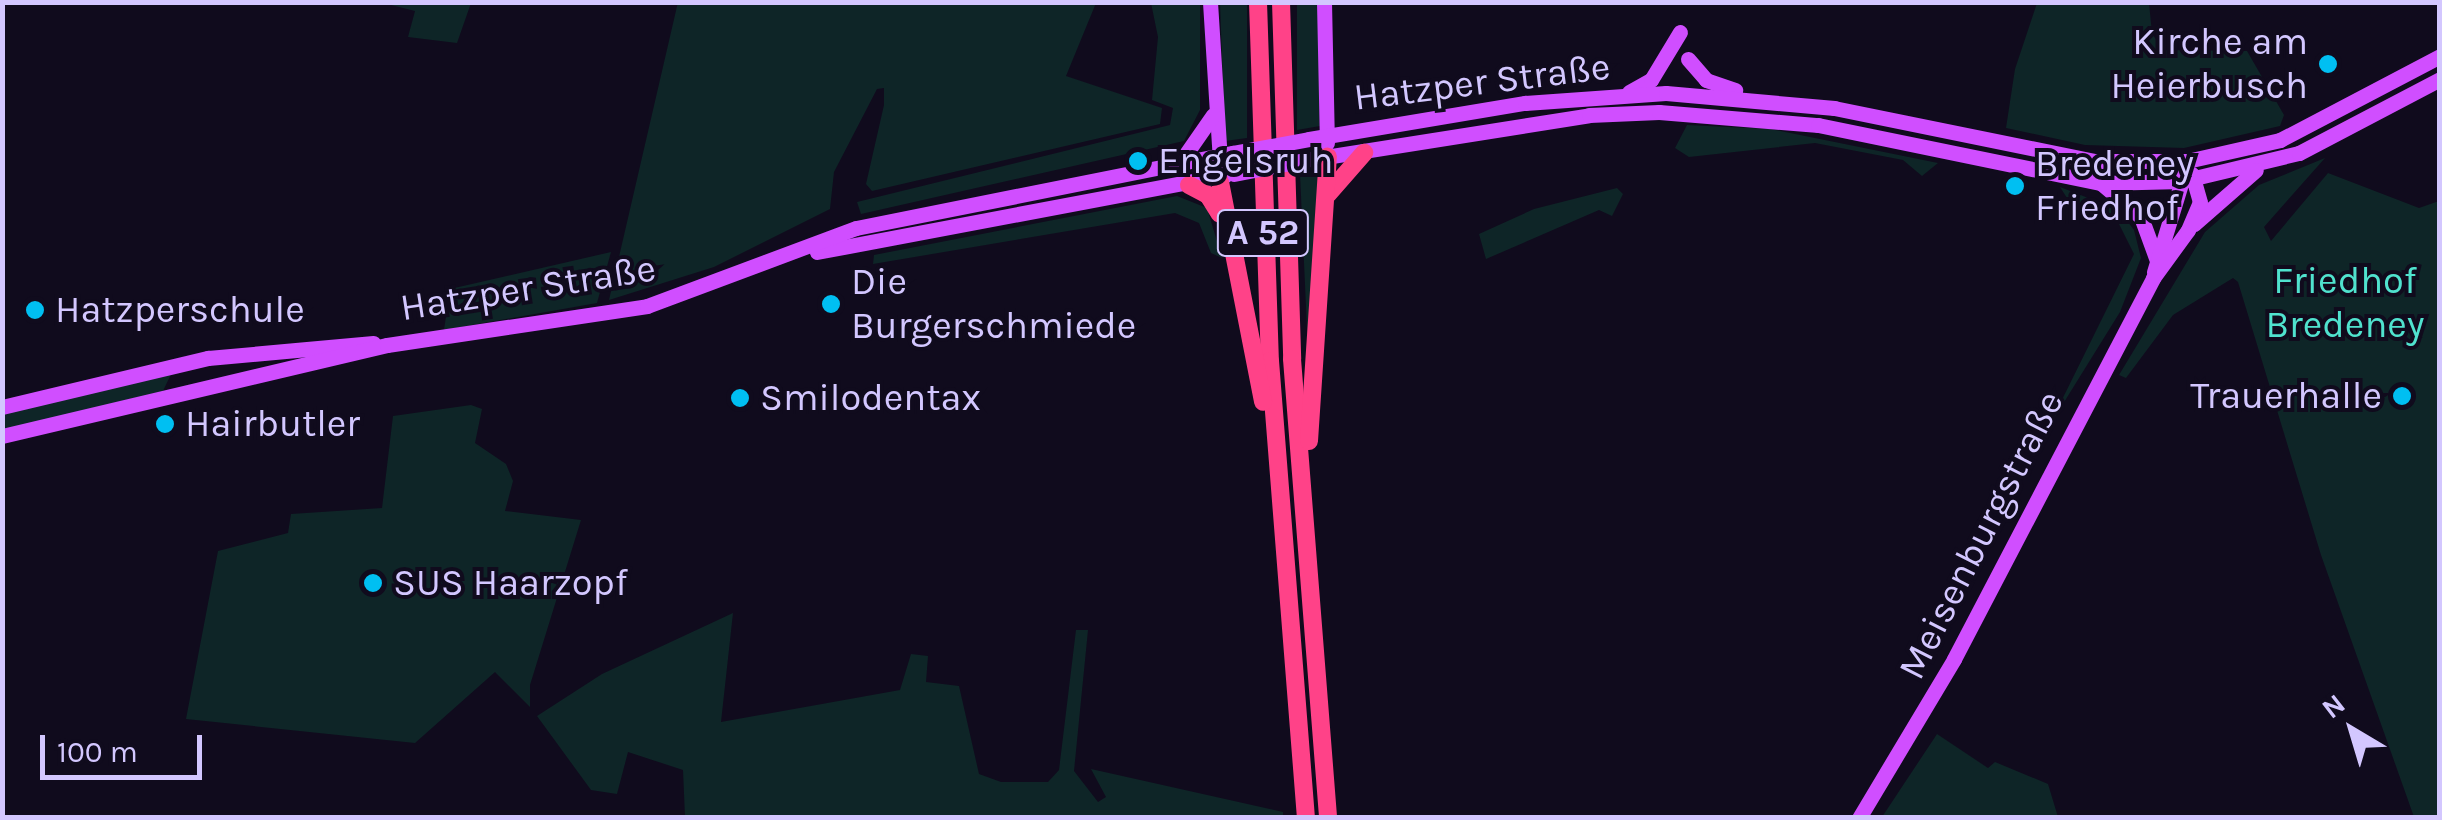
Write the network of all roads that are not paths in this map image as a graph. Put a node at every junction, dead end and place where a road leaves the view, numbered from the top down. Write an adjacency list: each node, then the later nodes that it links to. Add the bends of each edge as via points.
1 (1210, 2): 12 (main road)
2 (1258, 2): 34 (highway, A 52, via 1262,217)
3 (1282, 2): 35 (highway, A 52, via 1292,359)
4 (1324, 2): 11 (main road)
5 (1680, 32): 9 (main road, via 1651,80)
6 (2440, 56): 19 (main road, via 2280,140)
7 (1688, 60): 10 (main road, via 1706,80)
8 (2440, 79): 20 (main road, via 2355,127)
9 (1623, 96): 10 (main road, Hatzper Straße); 13 (main road, Hatzper Straße, via 1525,102)
10 (1762, 98): 19 (main road, Hatzper Straße, via 2022,151 2094,161)
11 (1326, 101): 13 (main road); 14 (main road)
12 (1212, 115): 16 (main road); 18 (main road)
13 (1360, 129): 14 (main road, Hatzper Straße)
14 (1327, 136): 16 (main road, Hatzper Straße, bridge); 17 (main road)
15 (1364, 153): 17 (main road, Hatzper Straße); 23 (main road, Hatzper Straße, via 1590,116 1675,113 1818,126); 25 (highway)
16 (1226, 154): 18 (main road, Hatzper Straße); 21 (main road)
17 (1319, 158): 21 (main road, Hatzper Straße, bridge); 25 (highway)
18 (1180, 161): 28 (main road, Hatzper Straße, via 856,228)
19 (2187, 161): 22 (main road, Meisenburgstraße)
20 (2258, 168): 22 (main road); 26 (main road)
21 (1227, 176): 24 (main road, Hatzper Straße); 27 (highway)
22 (2188, 180): 23 (main road, Hatzper Straße); 26 (main road, Meisenburgstraße, via 2200,202); 29 (main road, Meisenburgstraße)
23 (2101, 183): 29 (main road, via 2141,216)
24 (1189, 185): 27 (highway, via 1214,202); 28 (main road, Hatzper Straße)
25 (1328, 194): 35 (highway)
26 (2188, 230): 30 (main road, Meisenburgstraße)
27 (1227, 231): 34 (highway)
28 (793, 256): 31 (main road, Hatzper Straße, via 647,306)
29 (2156, 258): 30 (main road, Meisenburgstraße)
30 (2153, 278): 38 (main road, Meisenburgstraße, via 1954,660)
31 (387, 345): 32 (main road, Hatzper Straße, via 208,358); 33 (main road, Hatzper Straße)
32 (2, 407)
33 (2, 436)
34 (1278, 462): 36 (highway, A 52)
35 (1305, 516): 37 (highway, A 52)
36 (1306, 818)
37 (1328, 818)
38 (1859, 818)

